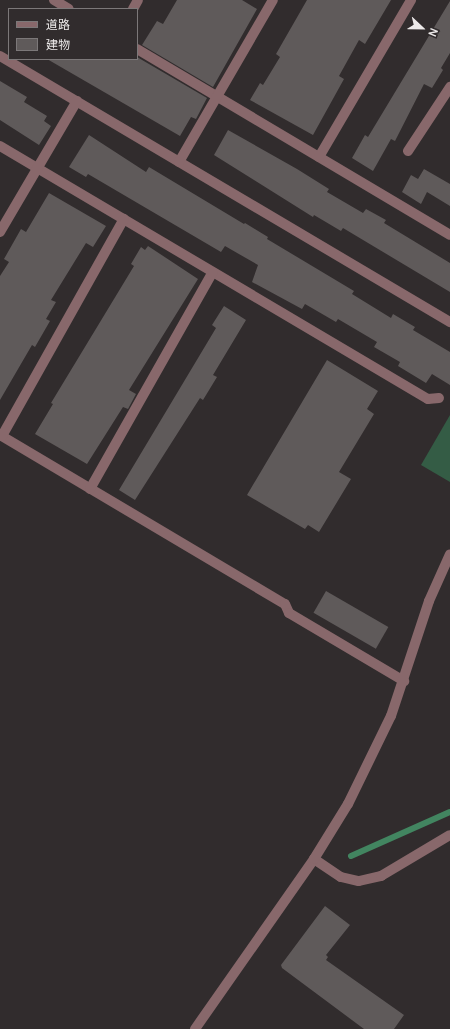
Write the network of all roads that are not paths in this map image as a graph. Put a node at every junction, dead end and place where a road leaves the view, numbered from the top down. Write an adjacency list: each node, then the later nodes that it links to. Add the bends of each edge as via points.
1 (54, 0): 4 (street)
2 (273, 0): 8 (street)
3 (411, 0): 12 (street)
4 (67, 8)
5 (138, 50): 8 (street)
6 (0, 56): 9 (street)
7 (450, 86): 11 (street)
8 (218, 97): 12 (street); 13 (street)
9 (77, 101): 13 (street); 14 (street)
10 (0, 146): 14 (street)
11 (408, 151)
12 (319, 157): 17 (street)
13 (179, 162): 19 (street)
14 (37, 168): 15 (street); 16 (street)
15 (124, 219): 18 (street); 21 (street)
16 (0, 232)
17 (450, 235)
18 (213, 272): 20 (street, via 428,399); 22 (street)
19 (450, 322)
20 (439, 398)
21 (1, 436): 22 (street)
22 (90, 488): 24 (street, via 285,604 290,613)
23 (450, 554): 24 (street, via 429,601)
24 (404, 681): 26 (street, via 369,762)
25 (450, 835): 26 (street, via 381,876 359,881 341,877)
26 (314, 860): 27 (street)
27 (195, 1029)

